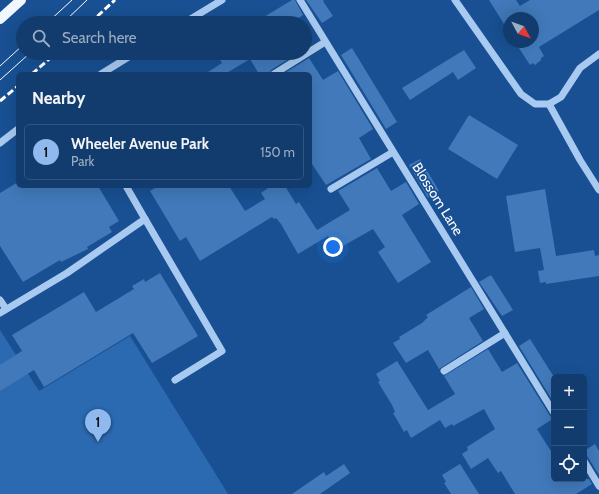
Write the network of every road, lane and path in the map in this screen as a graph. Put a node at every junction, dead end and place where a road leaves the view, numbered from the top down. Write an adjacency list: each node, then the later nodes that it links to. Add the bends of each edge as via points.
1 (21, 0): 7 (main road)
2 (222, 0): 5 (street)
3 (300, 0): 6 (street, Blossom Lane)
4 (455, 0): 16 (street, via 521,94 535,104)
5 (196, 16)
6 (310, 16)
7 (0, 19)
8 (312, 20): 9 (street, Blossom Lane)
9 (325, 42): 10 (street); 19 (street, Blossom Lane)
10 (312, 50)
11 (599, 54): 16 (street, via 580,68 561,97)
12 (123, 60): 14 (street)
13 (296, 60): 15 (street)
14 (103, 72)
15 (277, 72)
16 (549, 104): 22 (street)
17 (16, 131): 18 (street)
18 (0, 143)
19 (393, 152): 21 (street); 26 (street, Blossom Lane)
20 (127, 188): 23 (street)
21 (331, 189)
22 (599, 190)
23 (145, 219): 25 (street, via 67,273); 28 (street, via 222,351)
24 (0, 300): 25 (street)
25 (3, 311)
26 (505, 333): 27 (street); 29 (street, Blossom Lane)
27 (444, 371)
28 (175, 380)
29 (552, 410)
30 (587, 466): 31 (street)
31 (599, 486)

